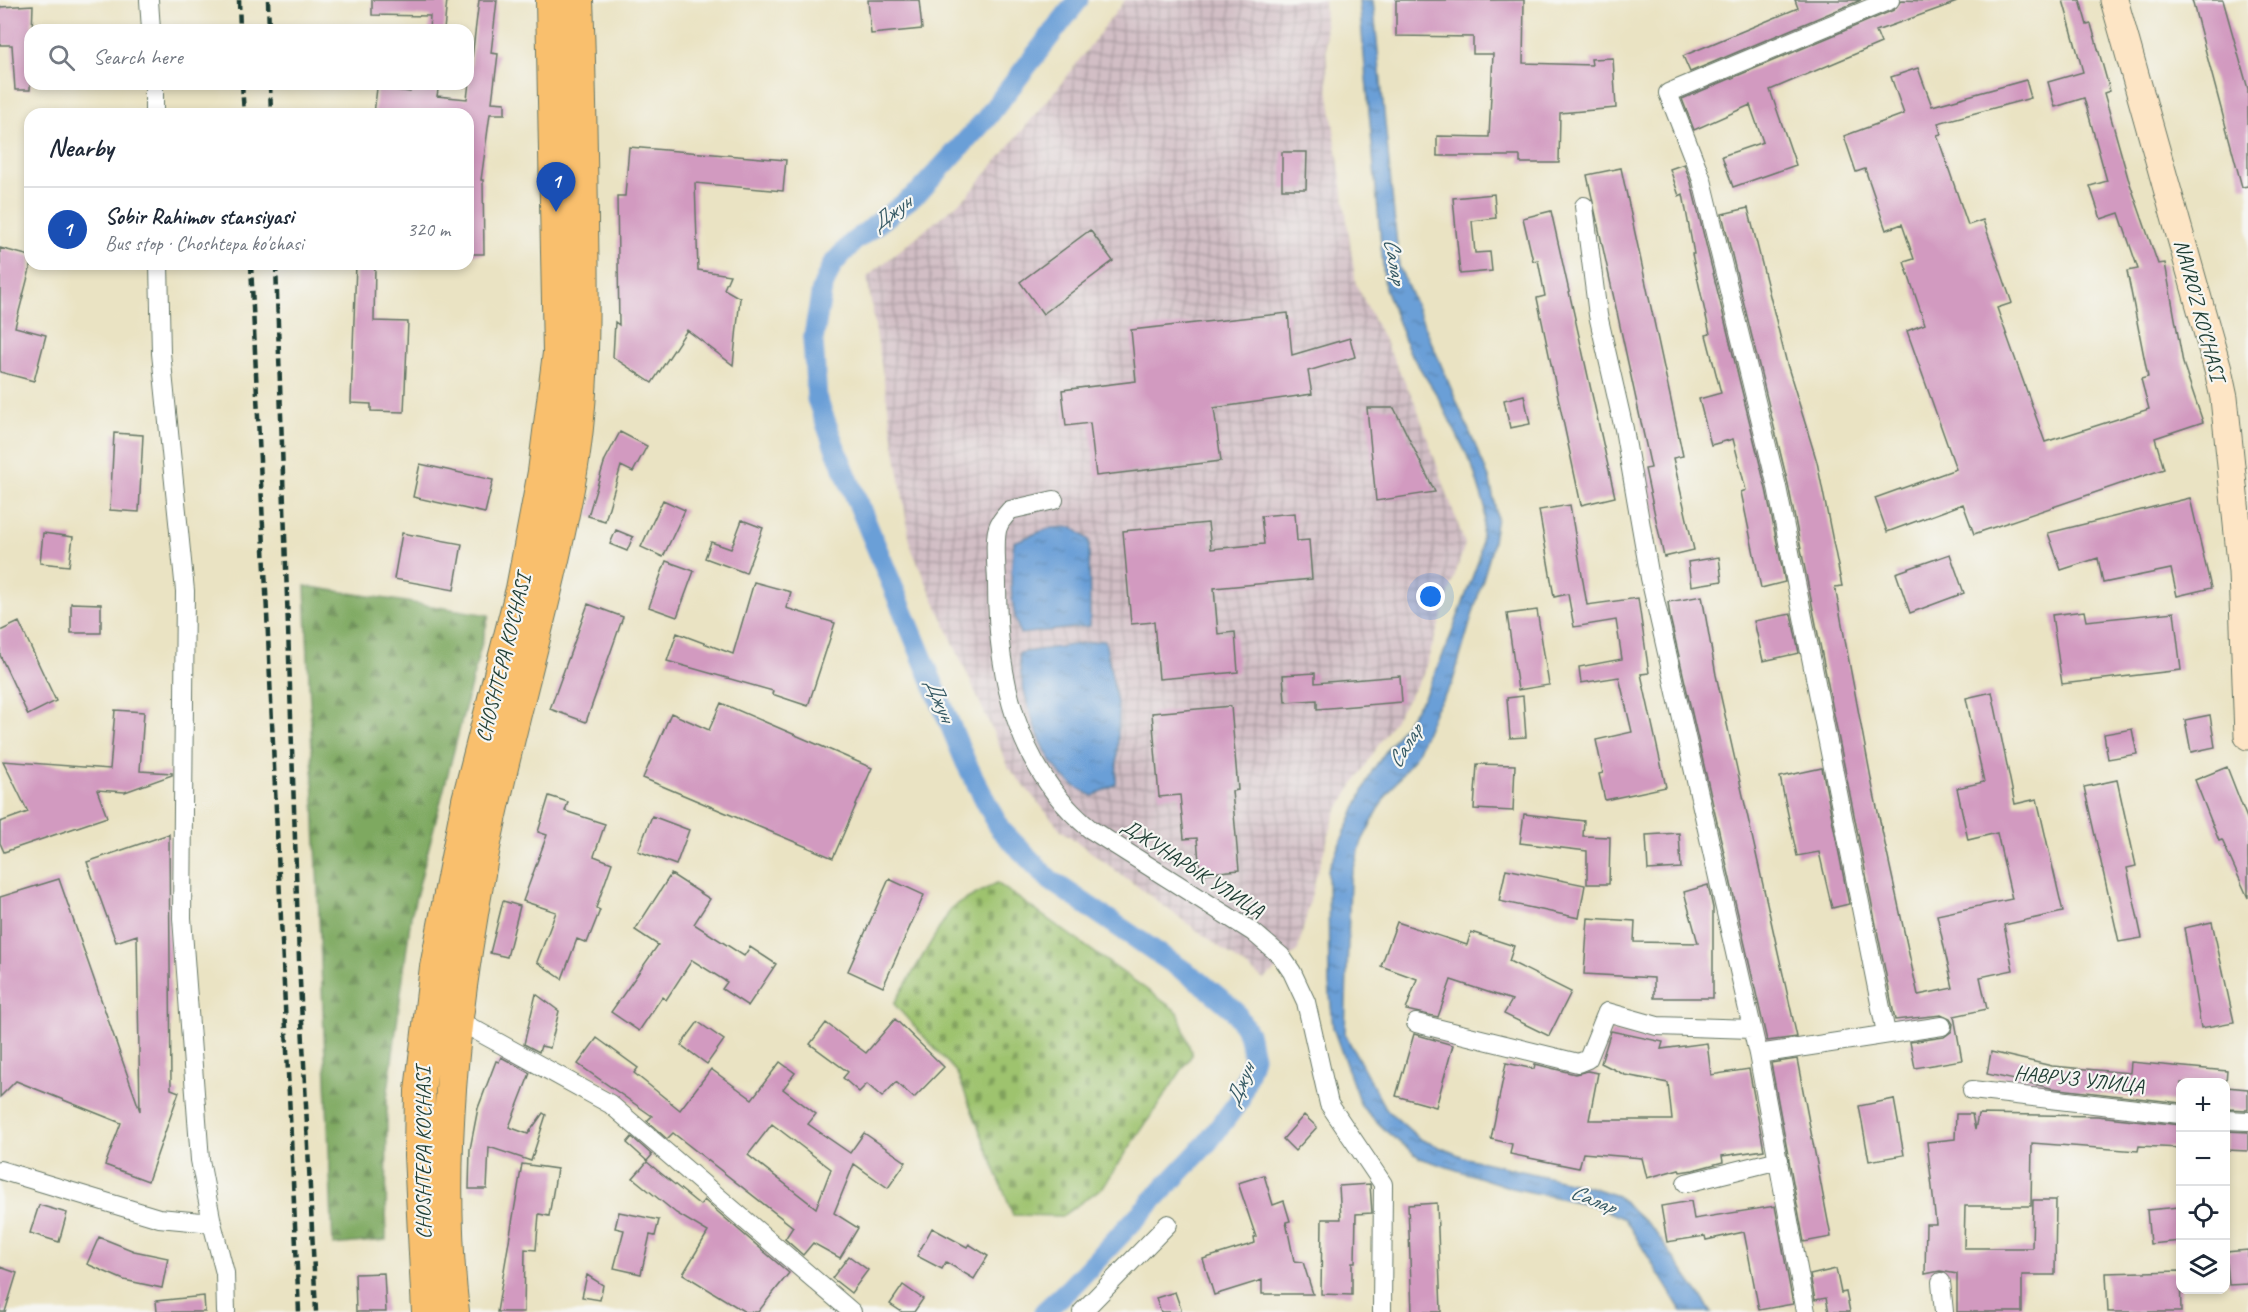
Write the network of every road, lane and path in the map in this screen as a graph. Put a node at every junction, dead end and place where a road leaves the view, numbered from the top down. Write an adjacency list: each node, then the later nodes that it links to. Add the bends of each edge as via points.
1 (149, 0): 6 (street)
2 (551, 0): 31 (main road, CHOSHTEPA KO'CHASI, via 558,353 543,472 521,589 467,800 435,967 420,1091 419,1155)
3 (578, 0): 14 (main road, CHOSHTEPA KO'CHASI, via 585,345 572,470 548,589 481,867)
4 (1890, 0): 18 (street, via 1668,93 1702,180 1777,487)
5 (2114, 0): 11 (street, NAVRO'Z KO'CHASI, via 2218,370)
6 (151, 24)
7 (154, 90): 8 (street)
8 (154, 108)
9 (1584, 207): 17 (street, via 1598,315 1624,429 1650,579)
10 (159, 270): 27 (street, via 161,353 185,591 182,918 200,1160)
11 (2241, 485): 13 (street, NAVRO'Z KO'CHASI)
12 (1054, 500): 35 (street, ДЖУНАРЫК УЛИЦА, via 1010,510 997,527 997,631 1004,675 1030,753 1049,789 1090,829 1253,932 1281,956 1292,972 1306,1002 1329,1104 1383,1184)
13 (2248, 736)
14 (459, 1021): 32 (main road, CHOSHTEPA KO'CHASI, via 446,1152); 33 (street, via 610,1104)
15 (1416, 1023): 17 (street, via 1578,1063 1588,1059 1607,1012 1657,1026)
16 (1942, 1026): 18 (street)
17 (1752, 1029): 19 (street)
18 (1886, 1033): 19 (street)
19 (1758, 1054): 24 (street)
20 (1972, 1090): 21 (street, НАВРУЗ УЛИЦА)
21 (2176, 1113)
22 (2230, 1120): 23 (street)
23 (2248, 1121)
24 (1779, 1160): 26 (street); 36 (street)
25 (0, 1171): 27 (street, via 159,1218)
26 (1686, 1183)
27 (212, 1223): 30 (street, via 225,1273)
28 (1168, 1224): 34 (street)
29 (1941, 1282): 37 (street)
30 (226, 1312)
31 (427, 1312)
32 (454, 1312)
33 (852, 1312)
34 (1082, 1312)
35 (1382, 1312)
36 (1806, 1312)
37 (1944, 1312)

